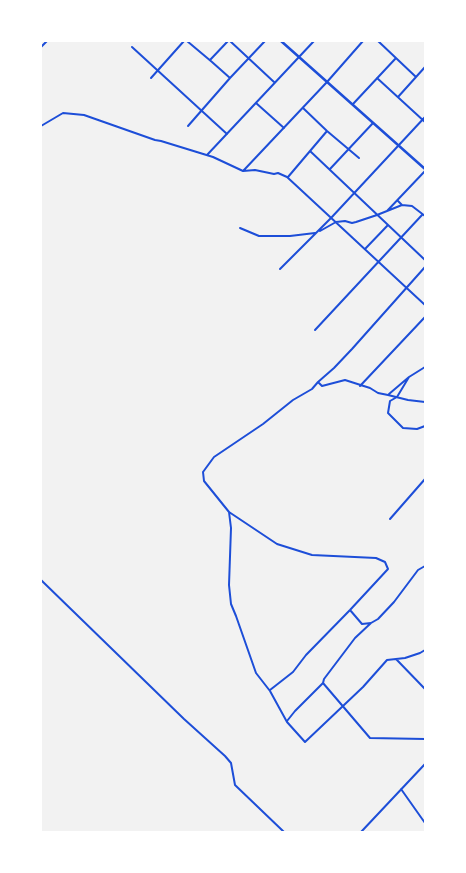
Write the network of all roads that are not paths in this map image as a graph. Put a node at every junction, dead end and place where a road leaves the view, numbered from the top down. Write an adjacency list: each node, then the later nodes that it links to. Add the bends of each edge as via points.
1 (46, 41): 9 (street)
2 (185, 41): 14 (street); 16 (street)
3 (229, 41): 12 (street); 14 (street)
4 (265, 41): 12 (street)
5 (281, 41): 11 (main road)
6 (314, 41): 11 (street)
7 (363, 41): 21 (street)
8 (378, 41): 13 (street)
9 (41, 47)
10 (132, 47): 16 (street)
11 (299, 57): 21 (main road); 22 (street)
12 (249, 58): 19 (street); 22 (street)
13 (396, 58): 17 (street); 20 (street)
14 (210, 60): 19 (street)
15 (425, 67): 17 (street)
16 (158, 70): 18 (street); 27 (street)
17 (416, 77): 23 (street)
18 (151, 78)
19 (230, 78): 27 (street)
20 (377, 78): 23 (street); 25 (street)
21 (327, 82): 25 (main road); 26 (street)
22 (275, 83): 24 (street)
23 (398, 97): 29 (street)
24 (256, 103): 33 (street); 35 (street)
25 (352, 105): 30 (main road)
26 (302, 108): 33 (street); 34 (street)
27 (202, 110): 32 (street); 35 (street)
28 (425, 117): 29 (street)
29 (424, 121): 36 (street)
30 (373, 123): 36 (main road); 37 (street)
31 (41, 126): 39 (street, via 64,113 84,115)
32 (188, 126)
33 (284, 128): 43 (street)
34 (327, 132): 37 (street); 38 (street)
35 (227, 134): 39 (street)
36 (398, 145): 42 (main road); 45 (street)
37 (349, 149): 40 (street); 41 (street)
38 (310, 151): 41 (street); 44 (street)
39 (207, 155): 43 (street)
40 (359, 158)
41 (330, 169): 45 (street)
42 (425, 170): 46 (street)
43 (243, 171): 44 (street, via 278,173)
44 (287, 177): 51 (street)
45 (354, 193): 50 (street); 51 (street)
46 (397, 200): 47 (street); 48 (street)
47 (402, 205): 48 (street); 49 (street, via 412,206)
48 (385, 212): 50 (street)
49 (424, 216): 56 (street)
50 (379, 217): 52 (street, via 352,223); 53 (street)
51 (331, 218): 52 (street); 55 (street)
52 (336, 222): 55 (street); 57 (street)
53 (388, 225): 56 (street); 57 (street)
54 (240, 228): 55 (street, via 259,236)
55 (316, 233): 61 (street)
56 (401, 238): 58 (street); 59 (street)
57 (364, 249): 59 (street)
58 (425, 260)
59 (379, 262): 62 (street); 65 (street)
60 (425, 267): 62 (street)
61 (280, 269)
62 (405, 288): 63 (street); 68 (street, via 352,350)
63 (425, 305)
64 (425, 316): 69 (street)
65 (315, 330)
66 (425, 367): 67 (street)
67 (409, 377): 70 (street); 71 (street)
68 (318, 382): 69 (street, via 322,386 345,380); 75 (street, via 214,457 203,472 204,481)
69 (360, 386): 70 (street)
70 (388, 394): 71 (street)
71 (397, 397): 72 (street); 73 (street, via 390,401 388,413 403,428)
72 (425, 402)
73 (425, 426)
74 (425, 479): 76 (street)
75 (229, 512): 79 (street, via 277,544 312,555 376,558 385,562 388,569); 85 (street, via 230,604 256,673)
76 (390, 519)
77 (425, 566): 80 (street, via 418,570 378,620)
78 (41, 580): 92 (street, via 231,763 235,785)
79 (350, 610): 80 (street, via 362,624); 85 (street)
80 (371, 623): 83 (street, via 355,638)
81 (425, 650): 82 (street)
82 (396, 659): 84 (street); 86 (street, via 387,660)
83 (323, 683): 86 (street); 87 (street)
84 (425, 689)
85 (270, 691): 87 (street)
86 (342, 706): 87 (street, via 305,742); 88 (street, via 370,738)
87 (287, 722)
88 (425, 739)
89 (425, 764): 90 (street)
90 (401, 789): 91 (street); 93 (street)
91 (425, 823)
92 (284, 832)
93 (361, 832)

